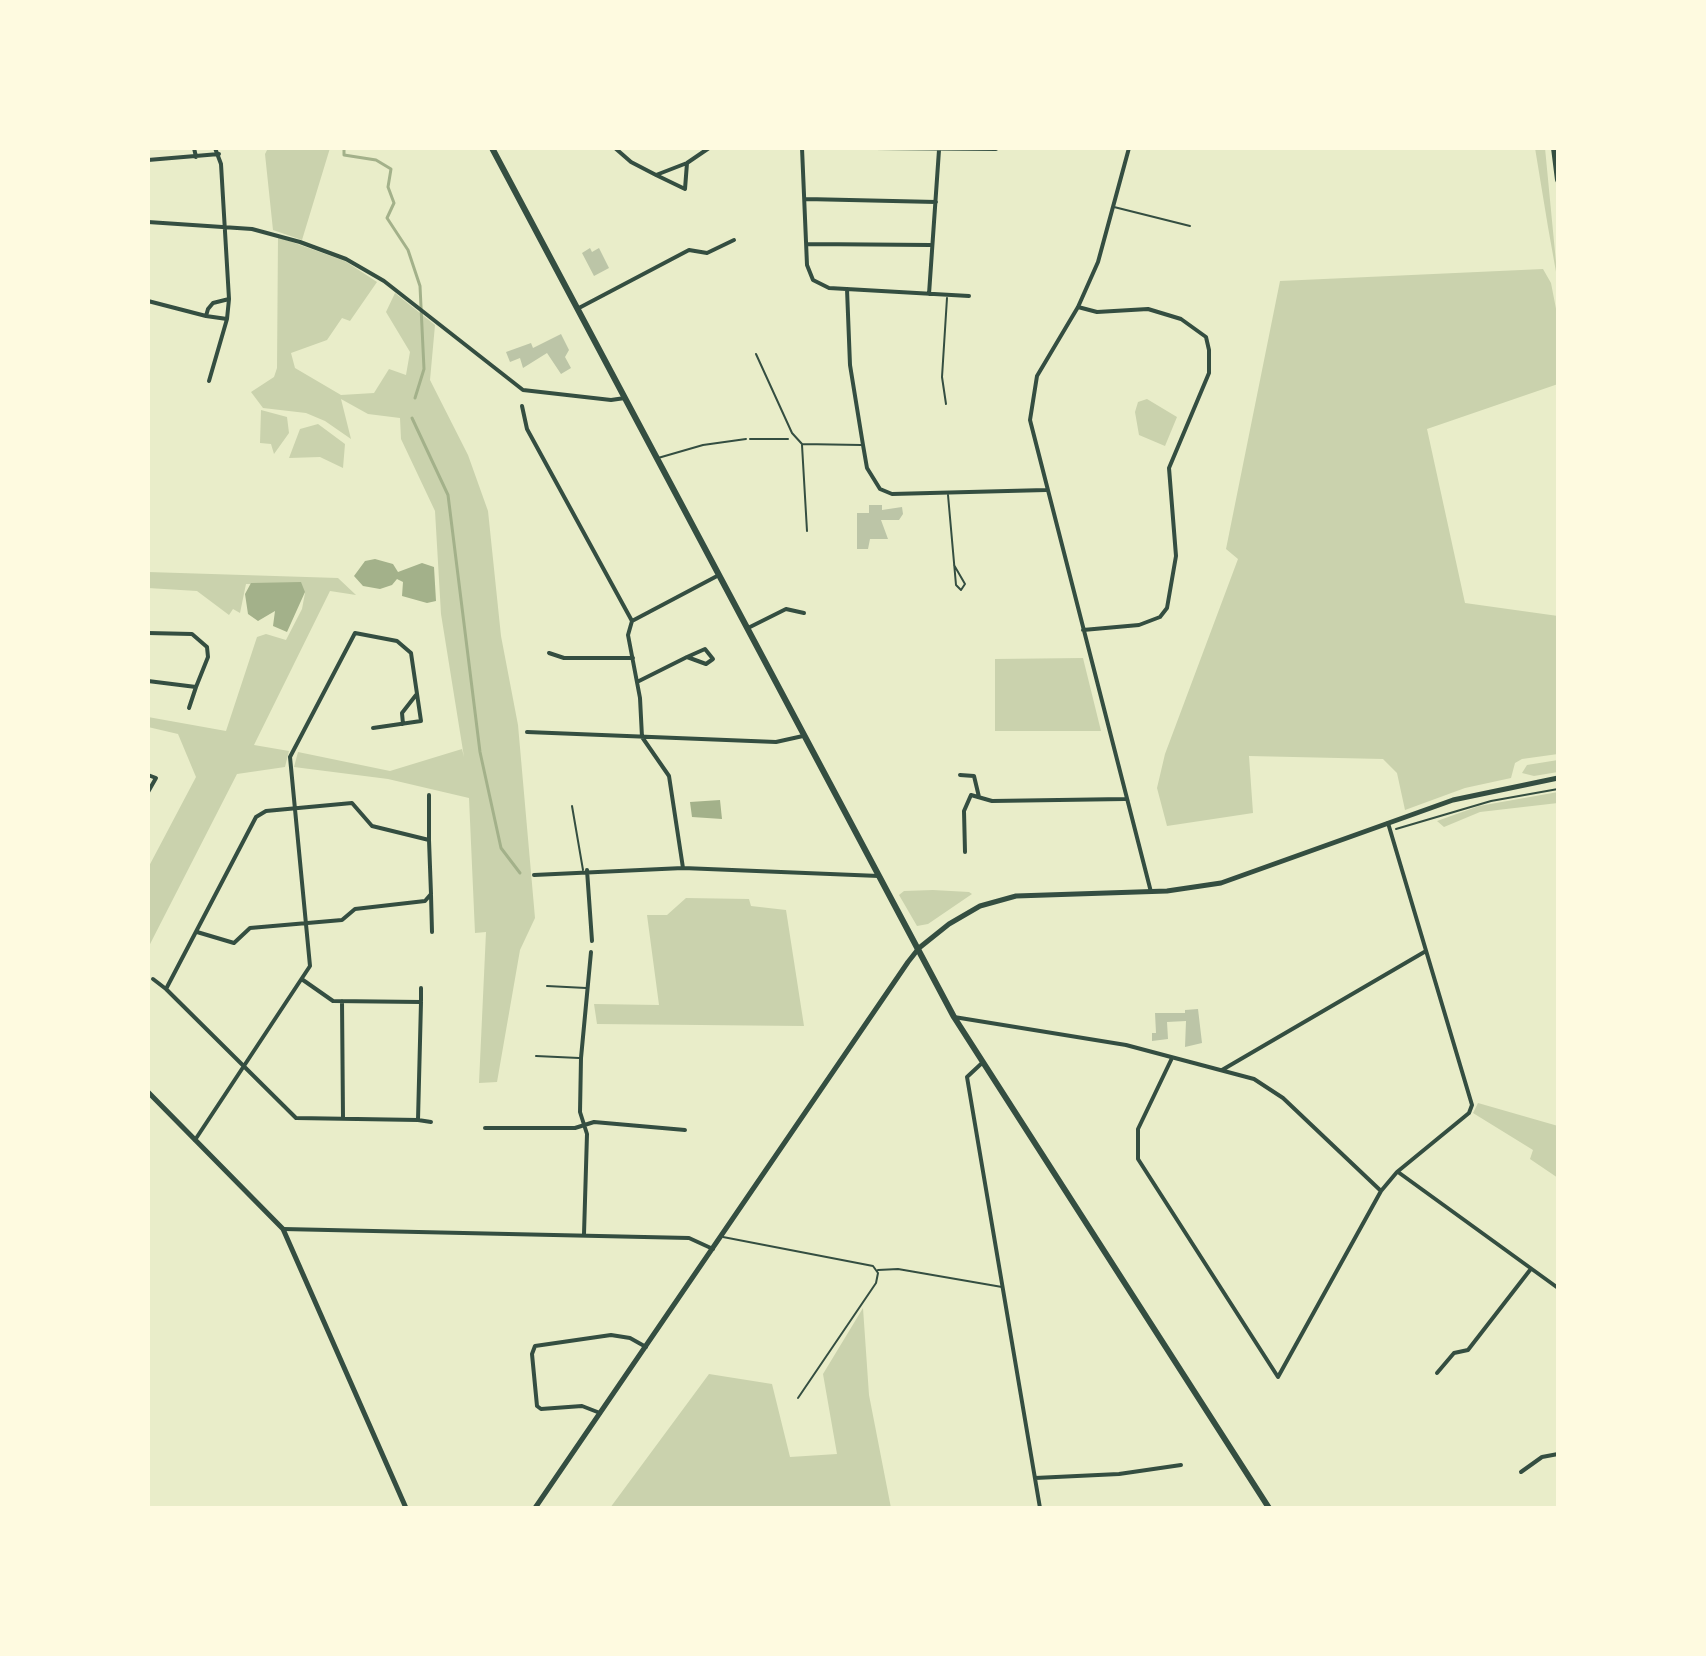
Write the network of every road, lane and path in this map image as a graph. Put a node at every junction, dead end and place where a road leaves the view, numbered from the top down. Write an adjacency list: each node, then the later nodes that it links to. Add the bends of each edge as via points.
1 (194, 148): 13 (street)
2 (215, 148): 12 (street)
3 (492, 148): 34 (main road)
4 (615, 148): 16 (street)
5 (709, 148): 15 (street)
6 (802, 148): 18 (street)
7 (875, 148): 11 (street)
8 (1129, 148): 20 (street)
9 (1554, 148): 17 (main road)
10 (996, 149): 11 (street)
11 (939, 150): 19 (street)
12 (219, 154): 13 (street); 22 (street)
13 (196, 157): 14 (street)
14 (148, 160)
15 (687, 163): 16 (street); 16 (street, via 685,189)
16 (656, 175)
17 (1558, 180)
18 (806, 199): 19 (street); 25 (street)
19 (937, 202): 26 (street)
20 (1113, 207): 23 (lane); 33 (street, via 1098,262)
21 (148, 222): 22 (street)
22 (226, 226): 31 (street); 39 (street, via 271,233 346,259 523,390)
23 (1190, 226)
24 (734, 240): 34 (street, via 707,253 689,250)
25 (807, 244): 26 (street); 27 (street, via 813,280)
26 (930, 245): 28 (street)
27 (847, 289): 28 (street); 45 (street, via 850,365)
28 (929, 294): 29 (street)
29 (947, 296): 30 (street); 40 (lane, via 942,377)
30 (969, 296)
31 (229, 299): 35 (street, via 213,303); 36 (street)
32 (148, 301): 35 (street)
33 (1078, 307): 47 (street, via 1032,391 1032,435); 55 (street, via 1097,312 1148,309 1181,319 1206,337 1209,350 1209,373 1169,468 1176,556 1167,608 1160,617 1139,625)
34 (577, 309): 39 (main road)
35 (206, 316): 36 (street)
36 (227, 319): 38 (street)
37 (756, 354): 43 (lane)
38 (209, 381)
39 (625, 398): 46 (main road)
40 (946, 404)
41 (522, 406): 53 (street, via 527,429)
42 (746, 439): 43 (path); 46 (lane)
43 (797, 439): 44 (lane)
44 (802, 444): 45 (lane); 49 (lane)
45 (863, 445): 48 (street, via 867,468 880,489 892,494)
46 (657, 459): 51 (main road)
47 (1046, 490): 48 (street); 55 (street)
48 (948, 494): 50 (lane)
49 (807, 531)
50 (954, 565): 50 (lane, via 965,584 961,590 956,585)
51 (719, 575): 53 (street); 54 (main road)
52 (804, 613): 54 (street, via 786,609)
53 (632, 621): 59 (street, via 628,635)
54 (748, 628): 68 (main road)
55 (1083, 630): 77 (street)
56 (148, 633): 62 (street, via 192,634 200,639 208,657)
57 (549, 653): 59 (street, via 564,658)
58 (687, 657): 58 (street, via 705,649 713,659 706,664); 61 (street)
59 (633, 658): 61 (street)
60 (148, 681): 62 (street)
61 (637, 682): 69 (street)
62 (196, 687): 64 (street)
63 (417, 693): 65 (street, via 402,713); 65 (street, via 421,721); 79 (street, via 406,646 355,633 290,757)
64 (189, 708)
65 (403, 724): 66 (street)
66 (373, 728)
67 (527, 732): 69 (street)
68 (805, 736): 69 (street, via 776,742); 87 (main road)
69 (642, 737): 84 (street, via 669,776)
70 (148, 775): 74 (street, via 156,778)
71 (960, 775): 76 (street, via 974,776)
72 (1558, 778): 80 (street, via 1477,793)
73 (1558, 789): 81 (path, via 1491,801)
74 (148, 792)
75 (429, 795): 82 (street)
76 (979, 797): 77 (street); 83 (street, via 971,795 964,811)
77 (1125, 799): 88 (street)
78 (572, 806): 85 (lane)
79 (296, 807): 82 (street, via 352,803 372,826); 90 (street); 91 (street, via 256,817)
80 (1388, 823): 81 (street); 88 (street, via 1221,883)
81 (1391, 831): 95 (street)
82 (429, 840): 89 (street)
83 (965, 852)
84 (683, 868): 85 (street); 87 (street)
85 (585, 870): 86 (street); 93 (street)
86 (534, 875)
87 (879, 876): 94 (main road)
88 (1151, 892): 94 (street, via 1000,899 969,911)
89 (431, 894): 90 (street, via 425,901 355,909 342,920); 92 (street)
90 (309, 925): 91 (street, via 250,928 228,944); 98 (street, via 310,966)
91 (197, 932): 102 (street)
92 (432, 932)
93 (592, 941)
94 (919, 948): 105 (main road); 124 (street)
95 (1426, 951): 111 (street); 120 (street, via 1472,1105)
96 (591, 952): 101 (street)
97 (153, 979): 102 (street)
98 (303, 980): 103 (street, via 333,1001); 110 (street)
99 (547, 986): 101 (lane)
100 (421, 988): 104 (street)
101 (587, 988): 107 (street)
102 (166, 989): 110 (street)
103 (342, 1001): 104 (street); 113 (street)
104 (421, 1002): 114 (street)
105 (954, 1017): 108 (street, via 1126,1045); 109 (main road)
106 (536, 1056): 107 (lane)
107 (581, 1058): 116 (street, via 580,1112)
108 (1172, 1058): 111 (street); 121 (street, via 1138,1129 1138,1159 1278,1377)
109 (982, 1063): 128 (street, via 967,1077); 141 (main road)
110 (244, 1067): 113 (street, via 296,1118); 119 (street)
111 (1222, 1070): 121 (street, via 1254,1079 1283,1098)
112 (148, 1092): 119 (street)
113 (343, 1118): 114 (street)
114 (418, 1120): 115 (street)
115 (431, 1122)
116 (585, 1124): 117 (street); 118 (street); 123 (street)
117 (485, 1128)
118 (685, 1130)
119 (195, 1140): 122 (street)
120 (1397, 1172): 121 (street); 127 (street)
121 (1381, 1191)
122 (283, 1229): 123 (street); 138 (street)
123 (584, 1234): 125 (street, via 689,1238)
124 (721, 1237): 125 (street); 126 (lane)
125 (713, 1249): 130 (street)
126 (877, 1270): 128 (lane); 132 (lane, via 876,1283)
127 (1531, 1270): 129 (street); 131 (street, via 1468,1350 1454,1353)
128 (1003, 1287): 137 (street)
129 (1558, 1288)
130 (646, 1347): 133 (street); 133 (street, via 611,1335 535,1346 537,1406 582,1406)
131 (1437, 1373)
132 (798, 1398)
133 (600, 1413): 139 (street)
134 (1558, 1454): 136 (street, via 1542,1457)
135 (1181, 1465): 137 (street)
136 (1521, 1472)
137 (1035, 1478): 140 (street)
138 (406, 1508)
139 (535, 1508)
140 (1040, 1508)
141 (1269, 1508)

